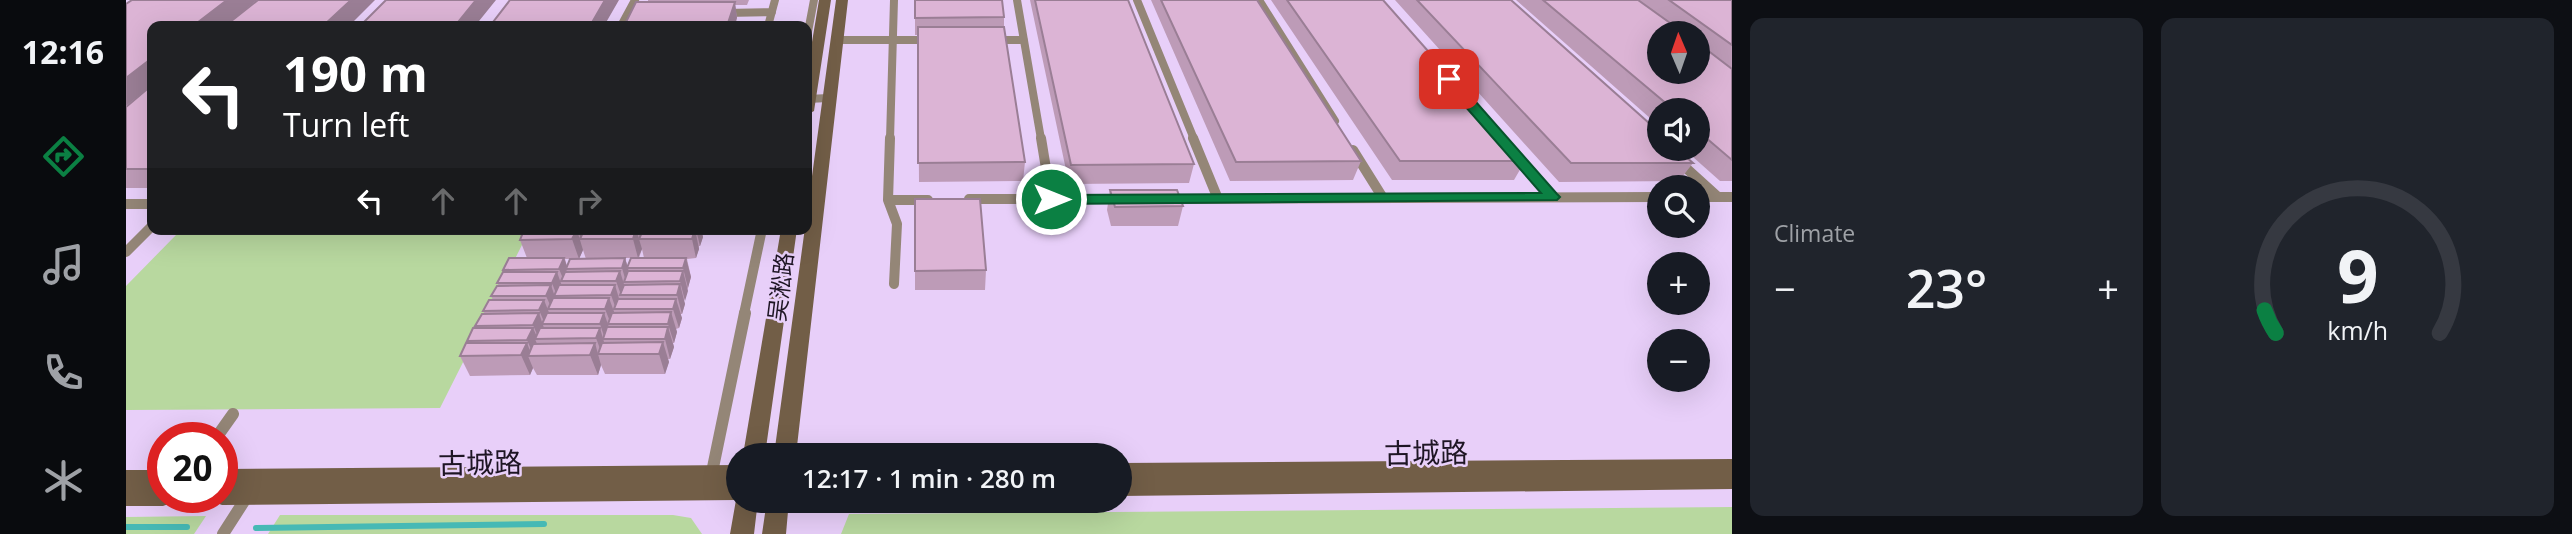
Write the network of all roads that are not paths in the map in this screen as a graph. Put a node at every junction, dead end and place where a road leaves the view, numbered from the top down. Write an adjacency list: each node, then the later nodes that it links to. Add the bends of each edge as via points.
1 (635, 0): 11 (lane)
2 (775, 0): 10 (lane)
3 (814, 0): 16 (lane)
4 (825, 0): 22 (main road)
5 (842, 0): 17 (main road, 吴淞路)
6 (894, 0): 18 (lane)
7 (1017, 0): 21 (lane)
8 (1137, 0): 31 (lane)
9 (1259, 0): 25 (lane)
10 (772, 12): 13 (lane); 15 (lane)
11 (628, 13): 12 (lane); 14 (lane)
12 (641, 13)
13 (720, 13)
14 (624, 21)
15 (769, 21)
16 (810, 21)
17 (837, 40): 18 (lane); 23 (main road, 吴淞路)
18 (892, 40): 19 (lane); 37 (lane)
19 (945, 40)
20 (985, 40): 21 (lane)
21 (1024, 40): 34 (lane)
22 (812, 74)
23 (829, 98): 24 (lane); 50 (main road, 吴淞路)
24 (812, 102)
25 (1339, 128)
26 (1346, 140): 32 (lane)
27 (1507, 145): 29 (lane)
28 (1680, 161): 33 (lane)
29 (1552, 197): 30 (lane); 32 (lane)
30 (1647, 197)
31 (1218, 198): 32 (lane); 36 (lane)
32 (1383, 198)
33 (1727, 198)
34 (1051, 199): 35 (lane); 39 (lane)
35 (1136, 199)
36 (1150, 199)
37 (888, 200): 38 (lane); 46 (lane, via 897,224)
38 (943, 200)
39 (956, 200)
40 (126, 204): 41 (lane)
41 (147, 204)
42 (147, 231): 45 (lane)
43 (761, 235): 58 (lane)
44 (788, 235): 49 (main road, 吴淞路)
45 (126, 252)
46 (894, 284)
47 (233, 414): 48 (lane)
48 (227, 422)
49 (756, 443)
50 (786, 443)
51 (1732, 468): 52 (main road, 古城路)
52 (1132, 472)
53 (726, 478): 58 (main road, 古城路)
54 (126, 479): 55 (main road)
55 (147, 479)
56 (1732, 480): 60 (main road, 古城路)
57 (238, 482): 59 (main road, 古城路)
58 (710, 483): 59 (main road, 古城路); 61 (main road, 古城路)
59 (254, 486): 62 (main road, 古城路); 67 (lane)
60 (1132, 486)
61 (726, 487)
62 (238, 490)
63 (126, 496): 64 (main road)
64 (147, 496)
65 (745, 513): 68 (main road)
66 (777, 513): 69 (main road)
67 (223, 534)
68 (742, 534)
69 (774, 534)

